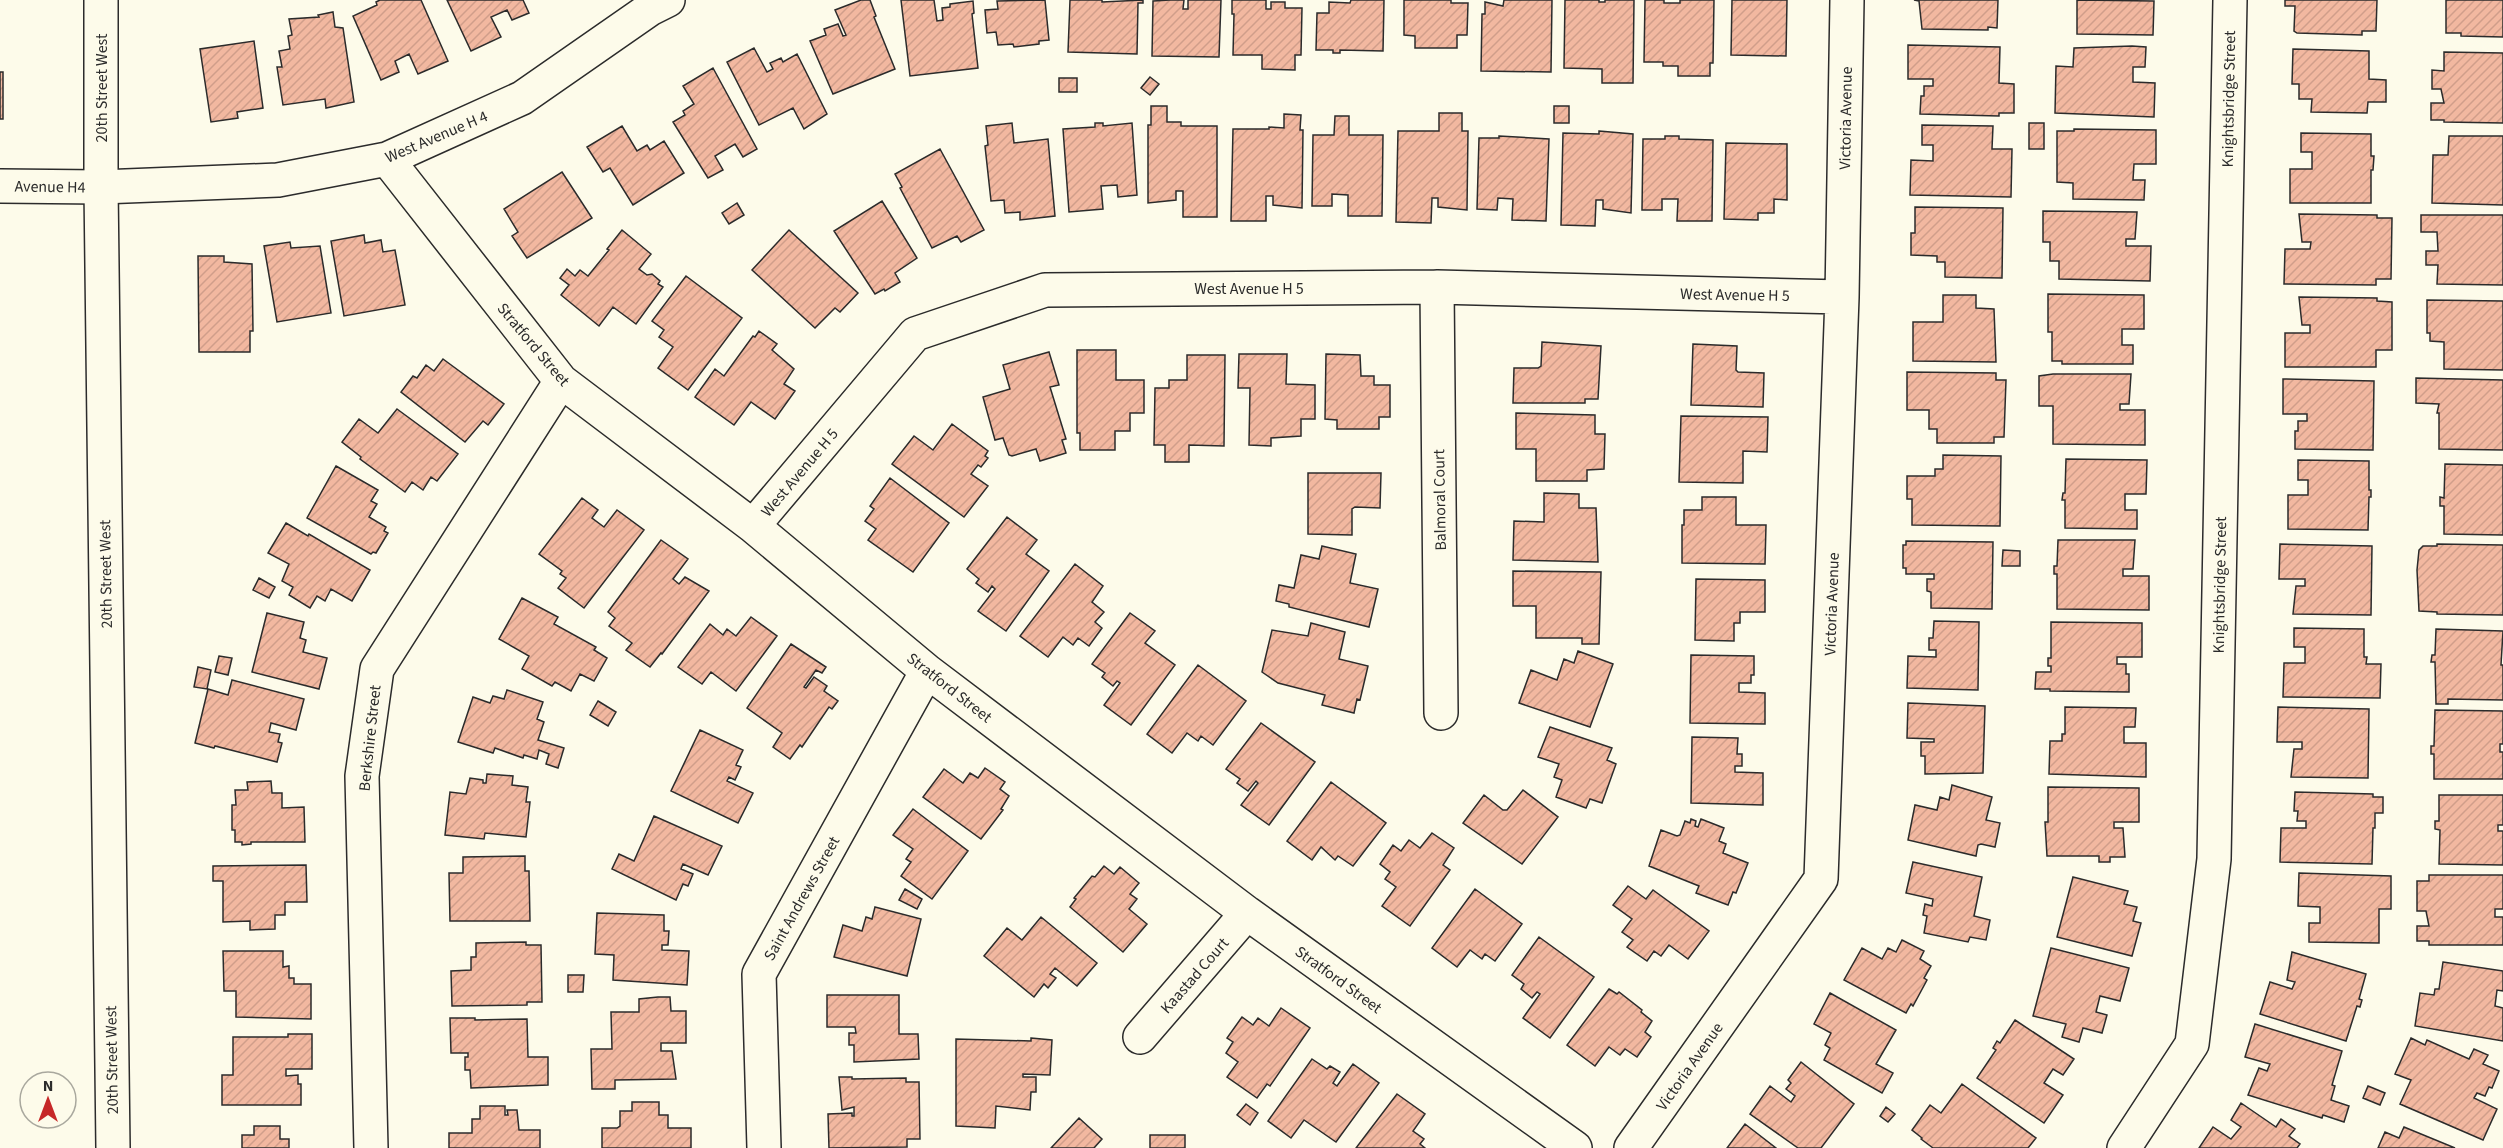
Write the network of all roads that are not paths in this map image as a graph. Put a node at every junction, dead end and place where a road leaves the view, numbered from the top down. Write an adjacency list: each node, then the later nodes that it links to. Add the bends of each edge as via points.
1 (101, 0): 7 (street, 20th Street West)
2 (668, 0): 5 (street, West Avenue H 4, via 522,99)
3 (1847, 0): 9 (street, Victoria Avenue)
4 (2230, 0): 21 (street, Knightsbridge Street, via 2214,859 2192,1044)
5 (387, 159): 7 (street, West Avenue H 4, via 278,180); 10 (street, Stratford Street)
6 (0, 186): 7 (street, Avenue H4)
7 (100, 187): 16 (street, 20th Street West)
8 (1437, 287): 9 (street, West Avenue H 5); 11 (street, West Avenue H 5, via 1046,290 915,334); 13 (street, Balmoral Court)
9 (1842, 297): 20 (street, Victoria Avenue, via 1821,879)
10 (561, 381): 11 (street, Stratford Street); 17 (street, Berkshire Street, via 377,669 362,776)
11 (753, 526): 12 (street, Stratford Street)
12 (927, 671): 14 (street, Stratford Street); 18 (street, Saint Andrews Street, via 759,974)
13 (1441, 713)
14 (1248, 913): 15 (street, Kaastad Court); 19 (street, Stratford Street)
15 (1140, 1037)
16 (112, 1148)
17 (371, 1148)
18 (764, 1148)
19 (1575, 1148)
20 (1632, 1148)
21 (2124, 1148)

